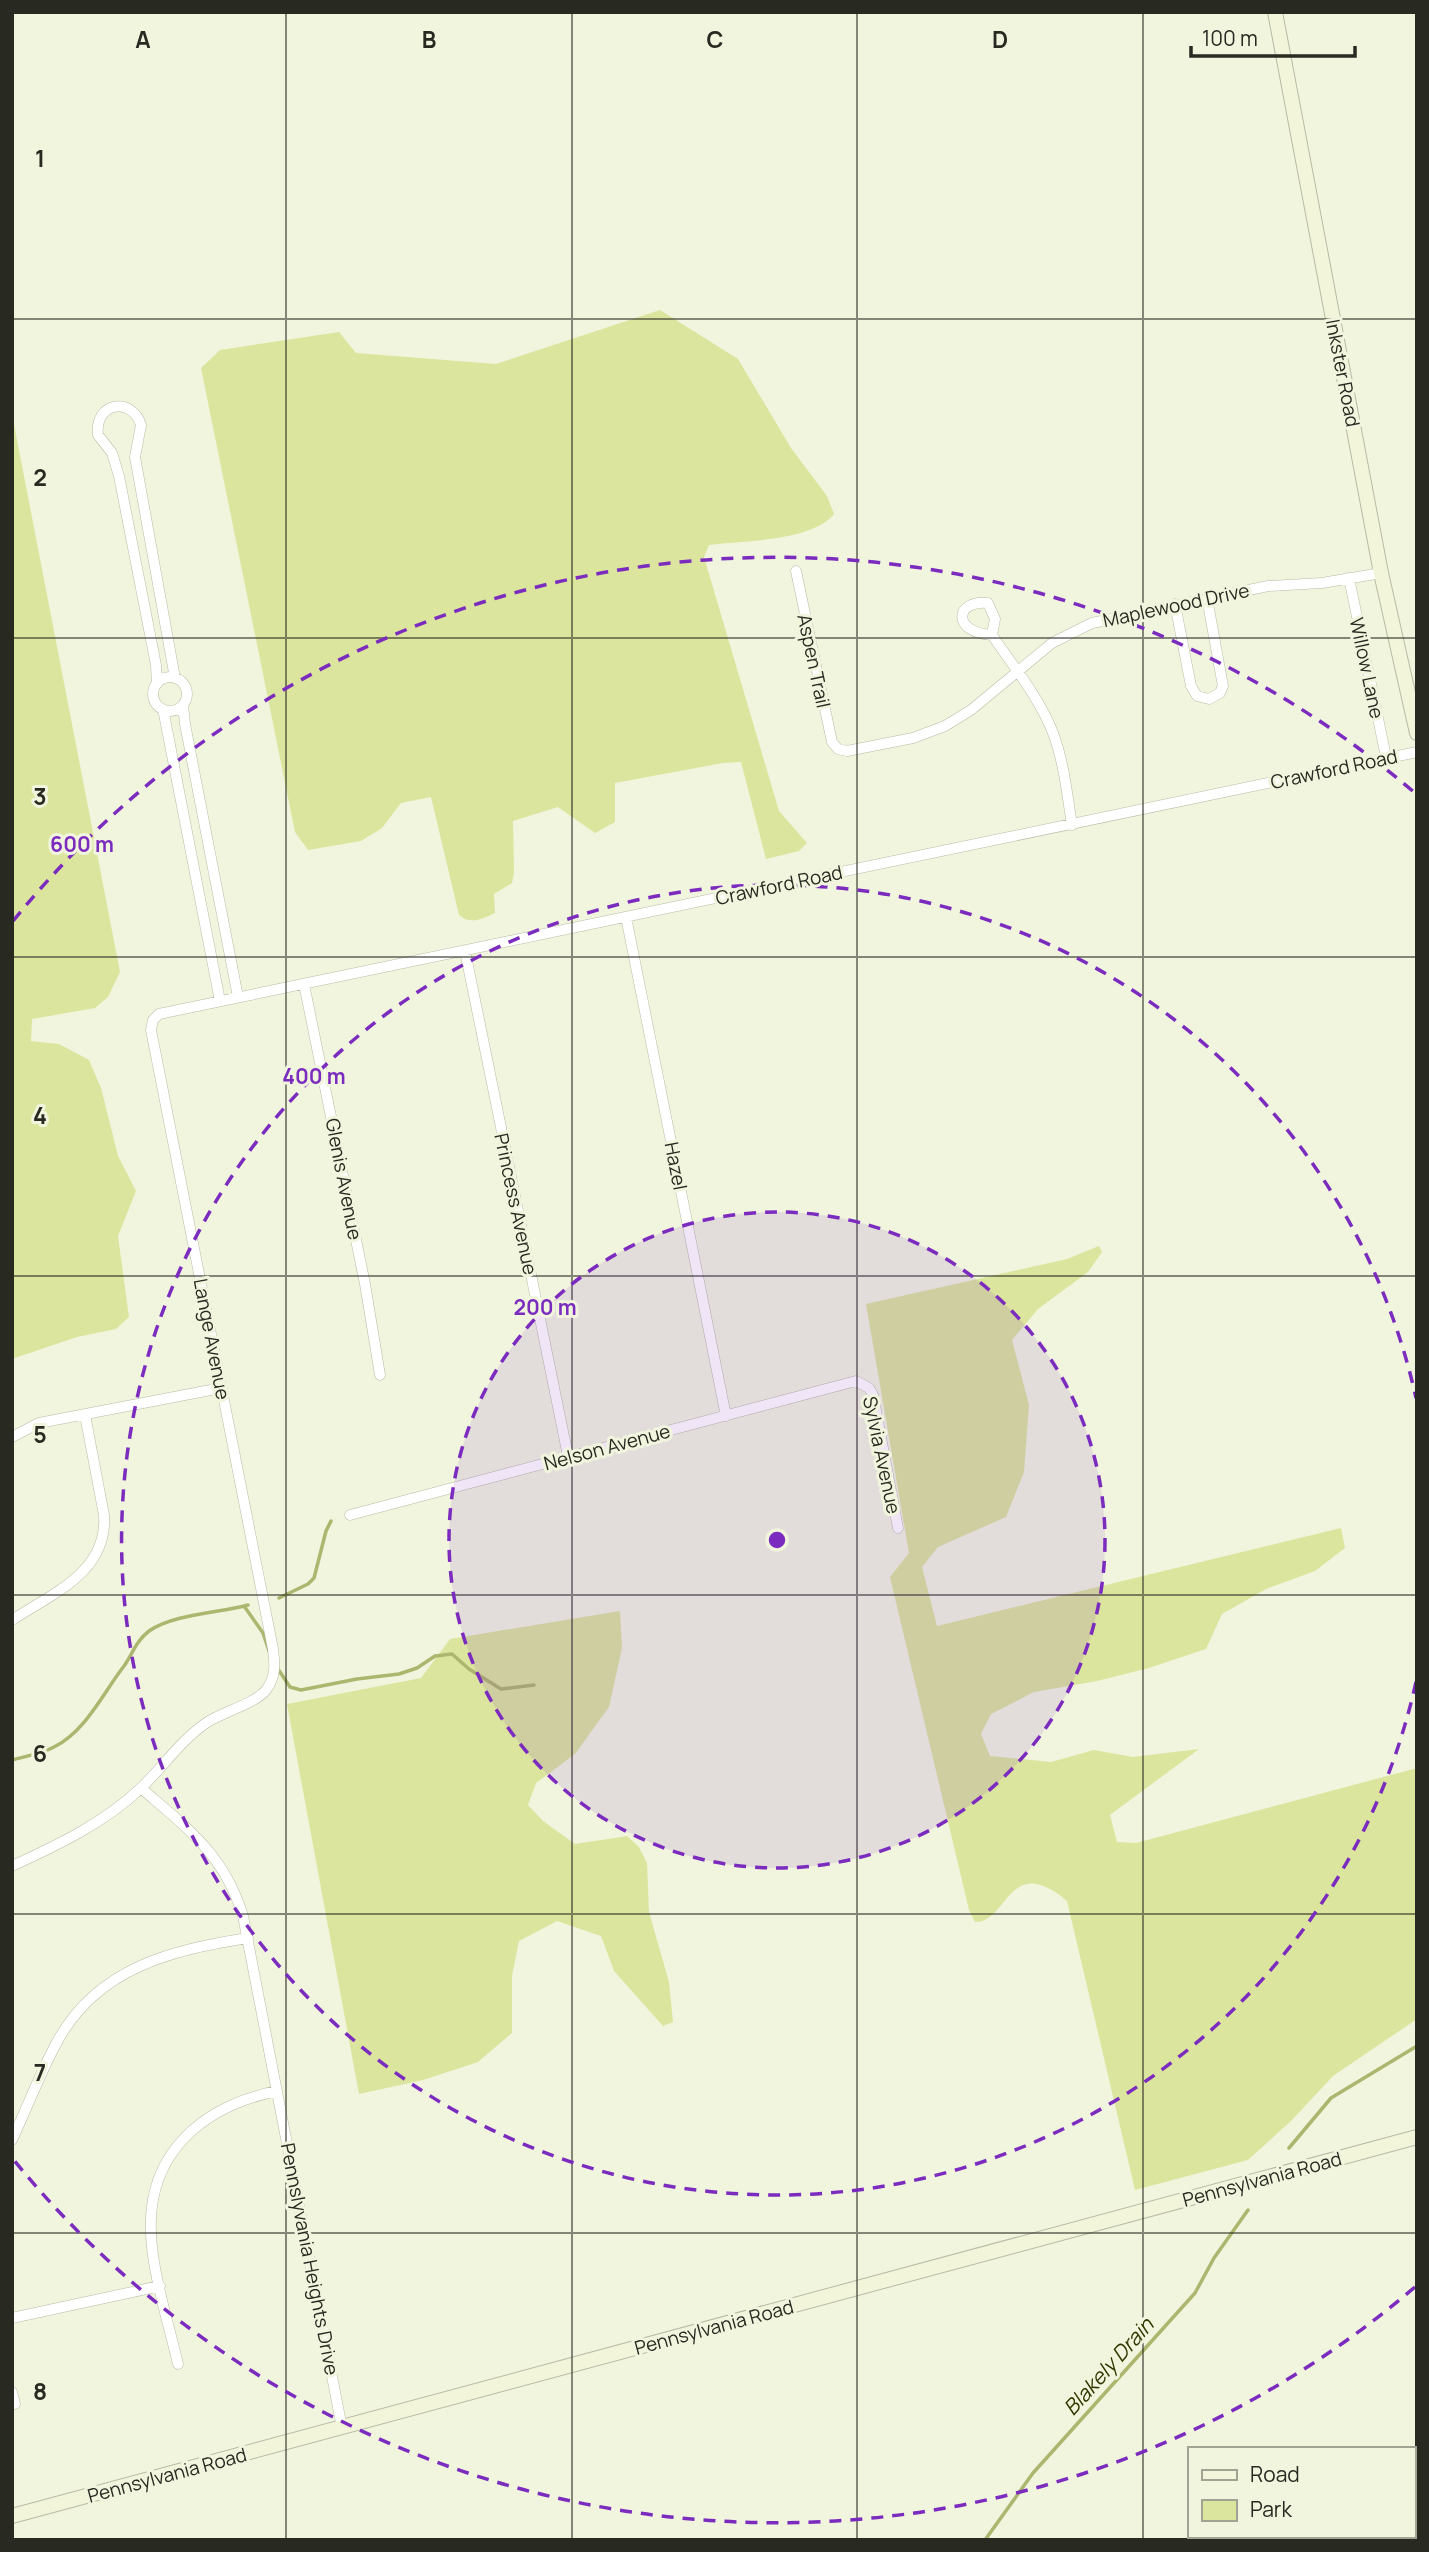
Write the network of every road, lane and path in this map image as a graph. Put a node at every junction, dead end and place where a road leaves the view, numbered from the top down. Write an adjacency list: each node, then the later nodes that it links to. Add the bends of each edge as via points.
1 (1275, 12): 6 (street, Inkster Road)
2 (137, 472): 3 (street); 3 (street, via 139,419 126,408 114,407 102,414 97,429); 4 (street)
3 (120, 476): 7 (street)
4 (156, 570): 7 (street); 13 (street)
5 (796, 571): 18 (street, Aspen Trail, via 827,723)
6 (1381, 573): 8 (street, Maplewood Drive); 17 (street, Inkster Road)
7 (139, 574): 14 (street)
8 (1349, 578): 9 (street, Maplewood Drive); 20 (street, Willow Lane)
9 (1208, 597): 10 (street, Maplewood Drive); 10 (street, via 1223,686 1209,699 1193,691)
10 (1175, 604): 12 (street, Maplewood Drive, via 1079,628)
11 (992, 635): 12 (street)
12 (1017, 672): 18 (street, Maplewood Drive, via 971,710 931,732 856,751); 21 (street, via 1054,735)
13 (175, 678): 14 (street); 15 (street, via 187,692)
14 (157, 684): 16 (street, via 153,696)
15 (183, 705): 16 (street, via 172,711); 22 (street)
16 (163, 709): 23 (street)
17 (1417, 733)
18 (838, 749)
19 (1417, 751): 20 (street, Crawford Road)
20 (1386, 757): 21 (street, Crawford Road)
21 (1072, 825): 24 (street, Crawford Road)
22 (209, 846): 23 (street); 27 (street)
23 (191, 850): 28 (street)
24 (626, 917): 25 (street, Crawford Road); 34 (street, Hazel)
25 (465, 951): 26 (street, Crawford Road); 36 (street, Princess Avenue)
26 (304, 984): 27 (street, Crawford Road); 30 (street, Glenis Avenue)
27 (238, 997): 28 (street, Crawford Road)
28 (220, 1001): 29 (street, Crawford Road, via 163,1012 153,1020)
29 (151, 1030): 32 (street, Lange Avenue)
30 (380, 1375)
31 (863, 1383): 34 (street, Nelson Avenue, via 847,1382); 38 (street, Sylvia Avenue, via 873,1395)
32 (222, 1388): 33 (street); 40 (street, Lange Avenue, via 274,1675 263,1694 199,1729)
33 (85, 1415): 35 (street, via 39,1423); 39 (street, via 104,1515 99,1549 84,1572)
34 (726, 1416): 36 (street, Nelson Avenue)
35 (12, 1437)
36 (568, 1456): 37 (street, Nelson Avenue)
37 (351, 1515)
38 (898, 1528)
39 (12, 1620)
40 (141, 1788): 41 (street, Lange Avenue, via 92,1825); 42 (street, Pennslyvania Heights Drive, via 207,1847 231,1883)
41 (12, 1866)
42 (248, 1938): 43 (street, Pennslyvania Heights Drive); 45 (street, via 158,1957 91,1997 56,2043)
43 (277, 2091): 46 (street, via 219,2109 190,2132 167,2161 151,2220); 51 (street, Pennslyvania Heights Drive)
44 (1417, 2137): 51 (street, Pennsylvania Road)
45 (12, 2140)
46 (160, 2286): 47 (street); 48 (street)
47 (12, 2318)
48 (178, 2364)
49 (12, 2392): 50 (street)
50 (15, 2404)
51 (342, 2428): 52 (street, Pennsylvania Road)
52 (12, 2516)

